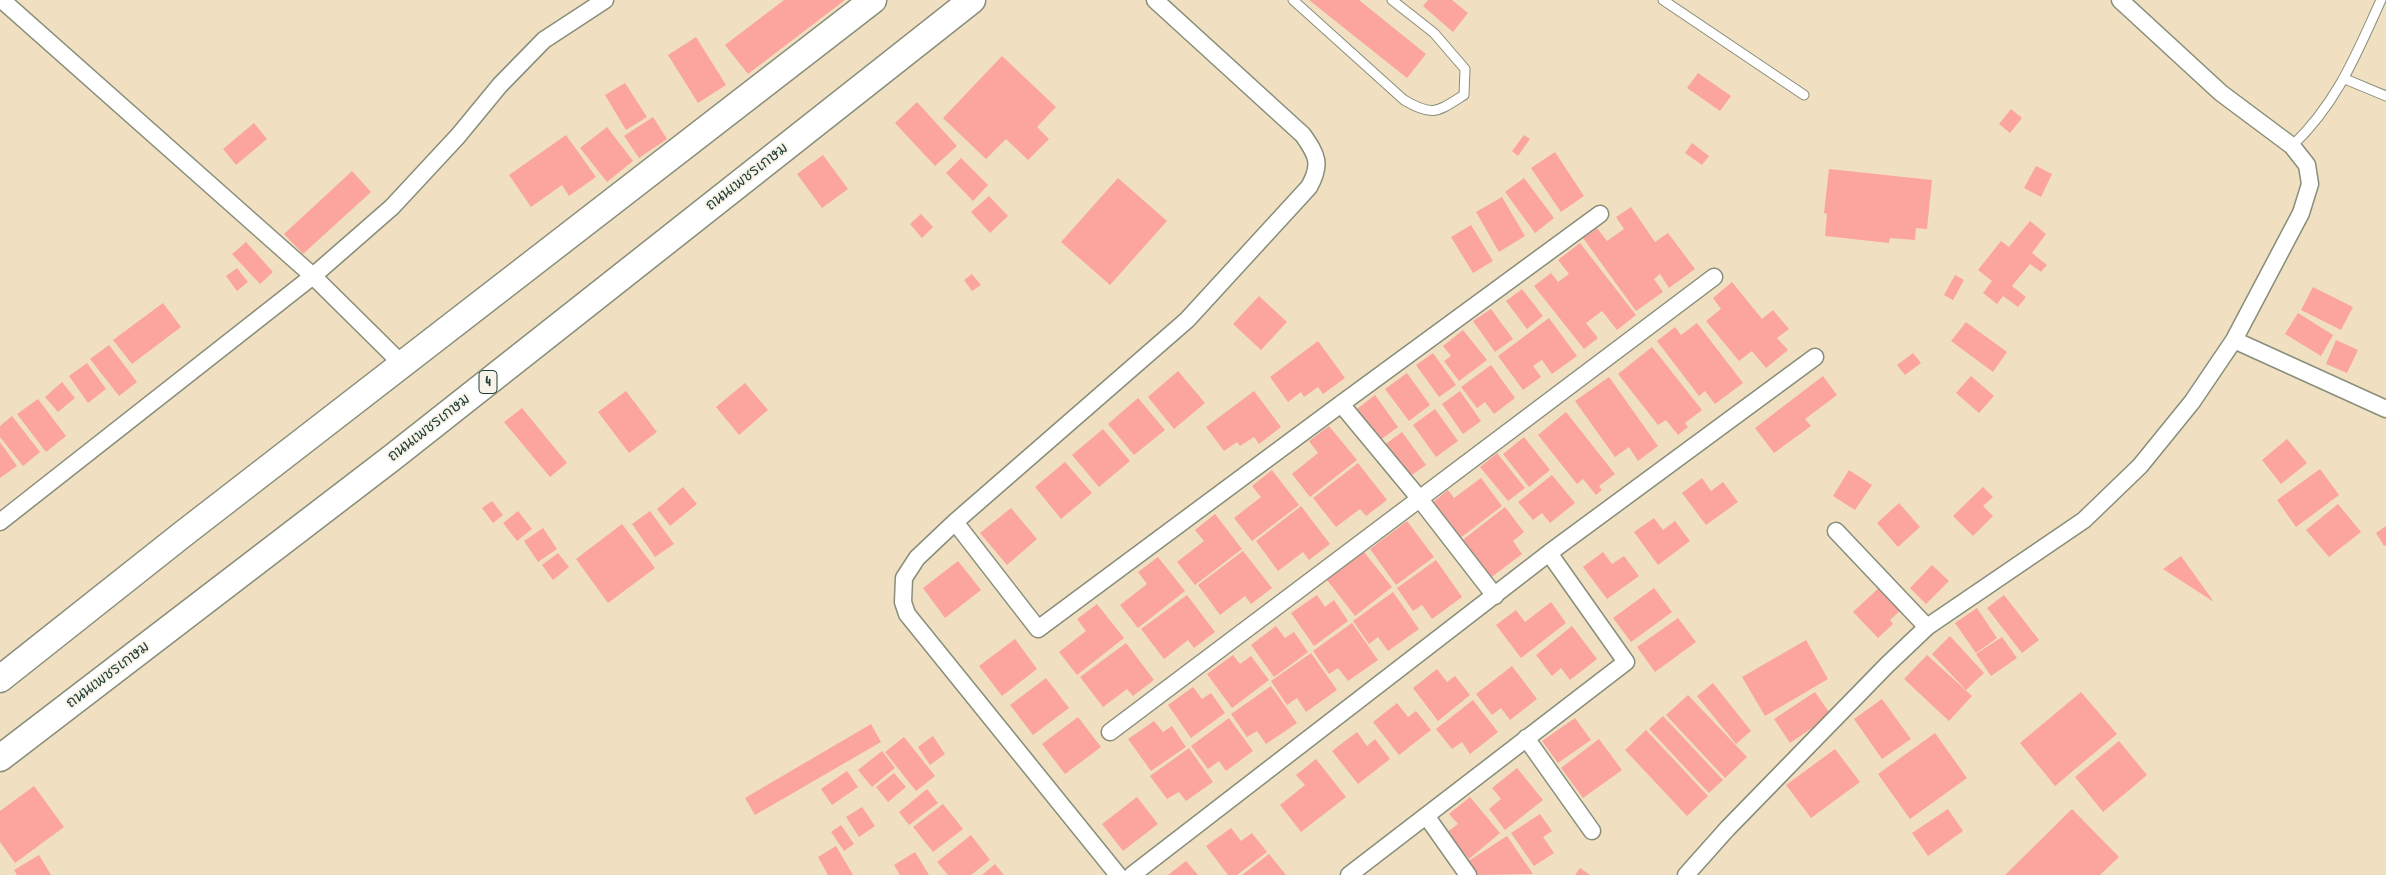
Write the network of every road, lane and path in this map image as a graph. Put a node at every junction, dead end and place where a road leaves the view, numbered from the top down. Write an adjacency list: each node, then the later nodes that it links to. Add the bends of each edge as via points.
1 (2, 0): 16 (street)
2 (605, 0): 16 (street, via 544,40 392,208)
3 (873, 0): 20 (main road)
4 (972, 0): 33 (main road, ถนนเพชรเกษม / 4, via 401,450)
5 (1155, 0): 25 (street, via 1303,135 1318,160 1316,175 1309,187 1187,320)
6 (1293, 0): 7 (lane, via 1404,100 1422,111 1441,110 1464,95 1464,69 1434,33)
7 (1392, 0)
8 (1664, 0): 12 (lane)
9 (2120, 0): 14 (street, via 2221,93)
10 (2381, 0): 11 (lane)
11 (2345, 79): 13 (lane); 14 (lane, via 2312,126)
12 (1804, 95)
13 (2386, 96)
14 (2292, 146): 18 (street, via 2307,165 2310,184 2301,213)
15 (1600, 214): 21 (street)
16 (313, 276): 20 (street); 24 (street)
17 (1714, 277): 23 (street)
18 (2234, 340): 22 (street); 29 (street, via 2192,402 2140,466 2084,520)
19 (1815, 357): 27 (street)
20 (402, 365): 30 (main road)
21 (1341, 404): 23 (street); 25 (street, via 1038,629)
22 (2386, 409)
23 (1419, 498): 28 (street); 31 (street)
24 (0, 522)
25 (955, 522): 36 (street, via 917,558 904,578 903,602 907,614)
26 (1836, 532): 29 (street)
27 (1549, 553): 28 (street); 32 (street, via 1626,662)
28 (1494, 596): 37 (street)
29 (1928, 627): 40 (street, via 1880,671 1753,801)
30 (0, 679)
31 (1110, 732)
32 (1526, 738): 34 (street); 35 (street)
33 (0, 758)
34 (1427, 817): 38 (street); 39 (street)
35 (1592, 831)
36 (1118, 875)
37 (1132, 875)
38 (1349, 875)
39 (1468, 875)
40 (1686, 875)

